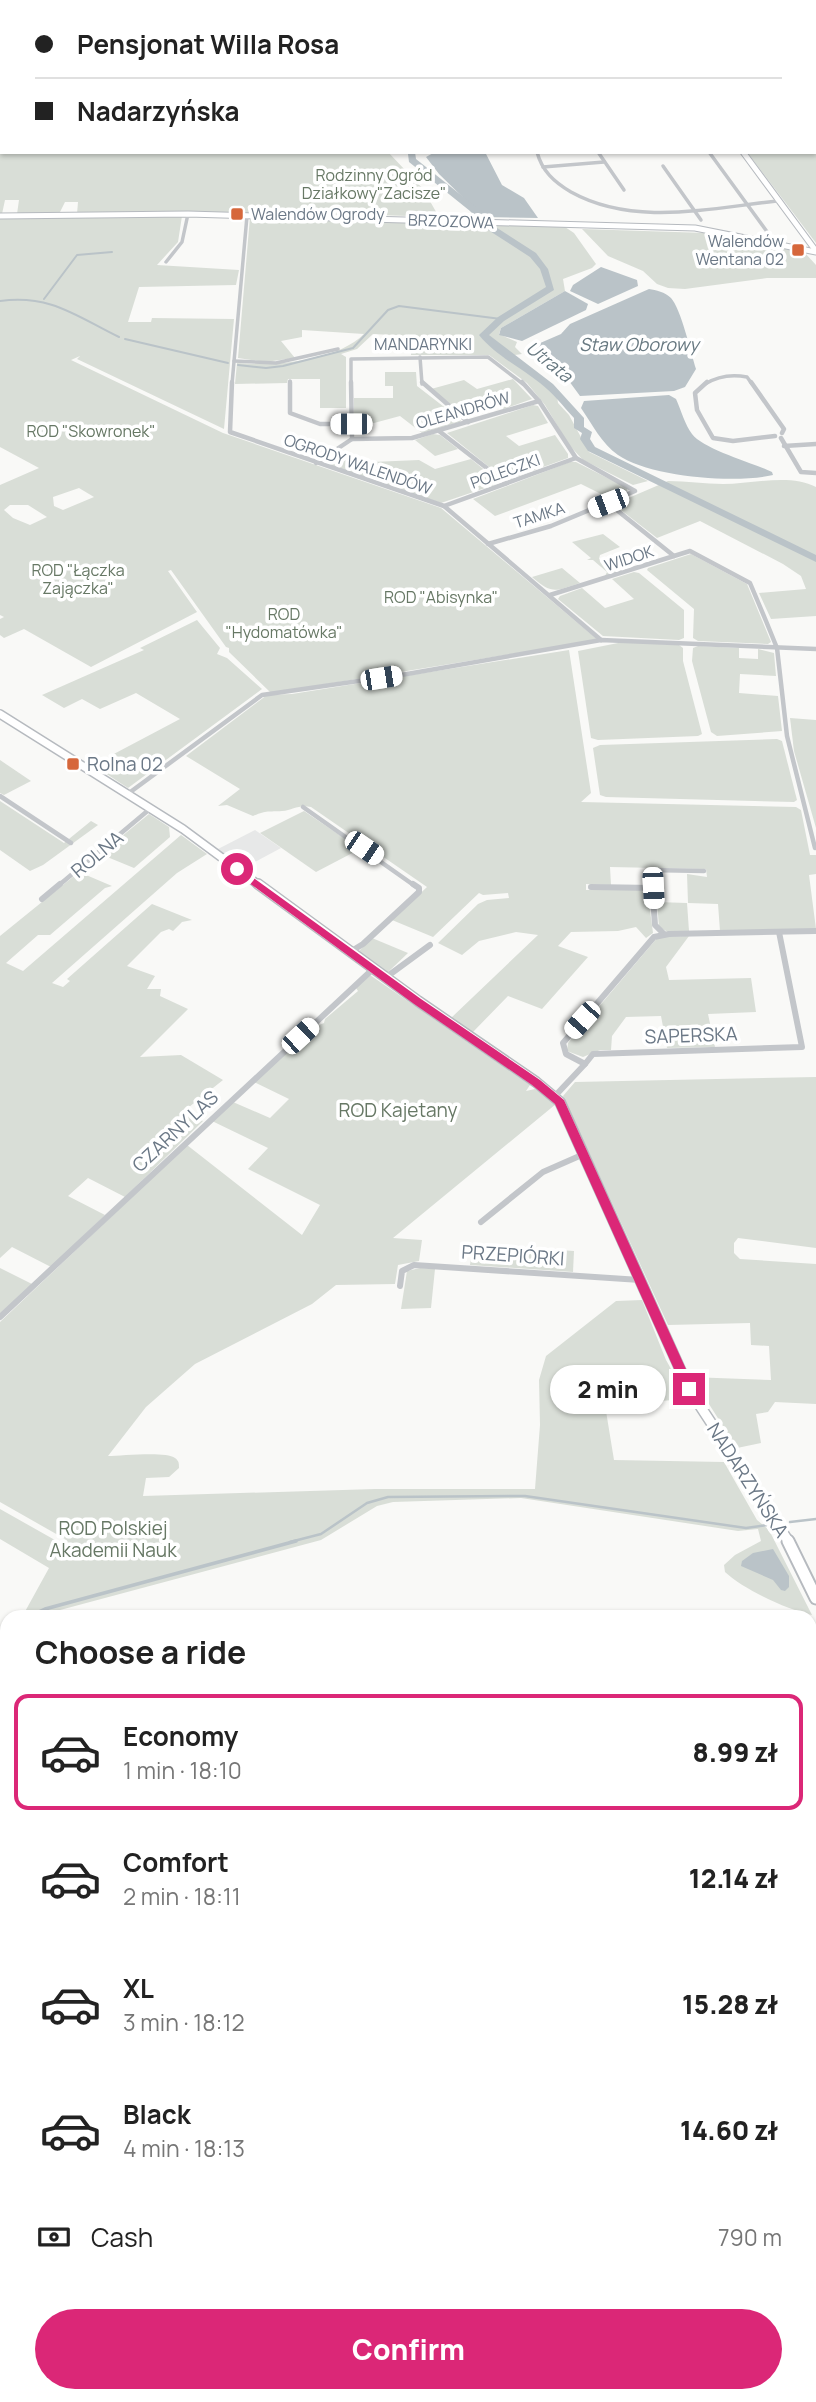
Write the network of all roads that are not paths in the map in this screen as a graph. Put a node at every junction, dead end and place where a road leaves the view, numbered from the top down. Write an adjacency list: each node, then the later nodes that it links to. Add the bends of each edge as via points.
1 (538, 154): 7 (street)
2 (599, 154): 5 (street)
3 (710, 154): 10 (street)
4 (744, 154): 9 (street)
5 (604, 162): 7 (street); 8 (street)
6 (663, 166): 11 (street)
7 (543, 167): 11 (street, via 573,195 604,208 646,212)
8 (624, 190)
9 (778, 201): 10 (street); 17 (street)
10 (747, 203): 11 (street); 16 (street)
11 (692, 208): 15 (street)
12 (188, 214): 13 (street, BRZOZOWA); 14 (street, BRZOZOWA); 18 (street, via 182,242)
13 (0, 216)
14 (247, 216): 17 (street, BRZOZOWA, via 704,229); 21 (street, OGRODY WALENDÓW)
15 (701, 220)
16 (768, 233)
17 (816, 252)
18 (166, 262)
19 (338, 349): 21 (street, via 276,363)
20 (420, 357): 23 (street, MANDARYNKI, via 488,358 519,379); 24 (street, via 422,386); 25 (street, MANDARYNKI, via 349,360)
21 (234, 361): 32 (street, OGRODY WALENDÓW, via 230,432)
22 (290, 381): 25 (street, via 290,413 320,424)
23 (539, 401): 24 (street, OLEANDRÓW); 31 (street)
24 (468, 422): 26 (street, OLEANDRÓW)
25 (351, 424): 28 (street)
26 (439, 431): 28 (street, OLEANDRÓW, via 412,438); 34 (street)
27 (779, 436): 27 (street, via 733,441 713,438 697,410 695,393 710,380 747,377 785,429); 30 (street)
28 (352, 439): 32 (street)
29 (816, 444): 30 (street)
30 (785, 446): 33 (street, via 801,472)
31 (576, 458): 34 (street, POLECZKI); 35 (street, TAMKA, via 635,491)
32 (316, 463): 36 (street, OGRODY WALENDÓW)
33 (816, 473)
34 (506, 483): 36 (street, POLECZKI)
35 (608, 503): 37 (street, TAMKA); 38 (street, WIDOK)
36 (444, 506): 37 (street, OGRODY WALENDÓW)
37 (488, 544): 39 (street, OGRODY WALENDÓW)
38 (674, 556): 39 (street, WIDOK); 41 (street, via 691,551 750,583)
39 (550, 595): 40 (street, OGRODY WALENDÓW)
40 (601, 640): 41 (street); 44 (street, via 262,695)
41 (777, 648): 42 (street); 49 (street, via 788,736)
42 (816, 649)
43 (0, 714): 44 (street)
44 (129, 793): 47 (street)
45 (0, 796): 48 (street)
46 (303, 807): 58 (street, via 419,888)
47 (151, 808): 53 (street, ROLNA); 58 (street)
48 (71, 843)
49 (815, 848)
50 (704, 871): 52 (street, via 651,870)
51 (591, 887): 52 (street)
52 (653, 888): 56 (street, via 655,925)
53 (42, 900)
54 (816, 931): 55 (street)
55 (779, 932): 56 (street); 61 (street, SAPERSKA, via 802,1047 593,1054)
56 (664, 934): 61 (street, via 654,937 563,1042 566,1054)
57 (430, 945): 60 (street)
58 (351, 952): 59 (street)
59 (373, 969): 60 (street); 67 (street, CZARNY LAS)
60 (385, 978): 62 (street)
61 (585, 1064): 62 (street)
62 (554, 1097): 63 (street, NADARZYŃSKA)
63 (584, 1154): 64 (street, via 543,1172); 65 (street, NADARZYŃSKA)
64 (481, 1222)
65 (640, 1280): 66 (street, PRZEPIÓRKI, via 414,1265 402,1271); 68 (street, NADARZYŃSKA, via 689,1389 786,1536)
66 (400, 1286)
67 (0, 1317)
68 (816, 1598)

